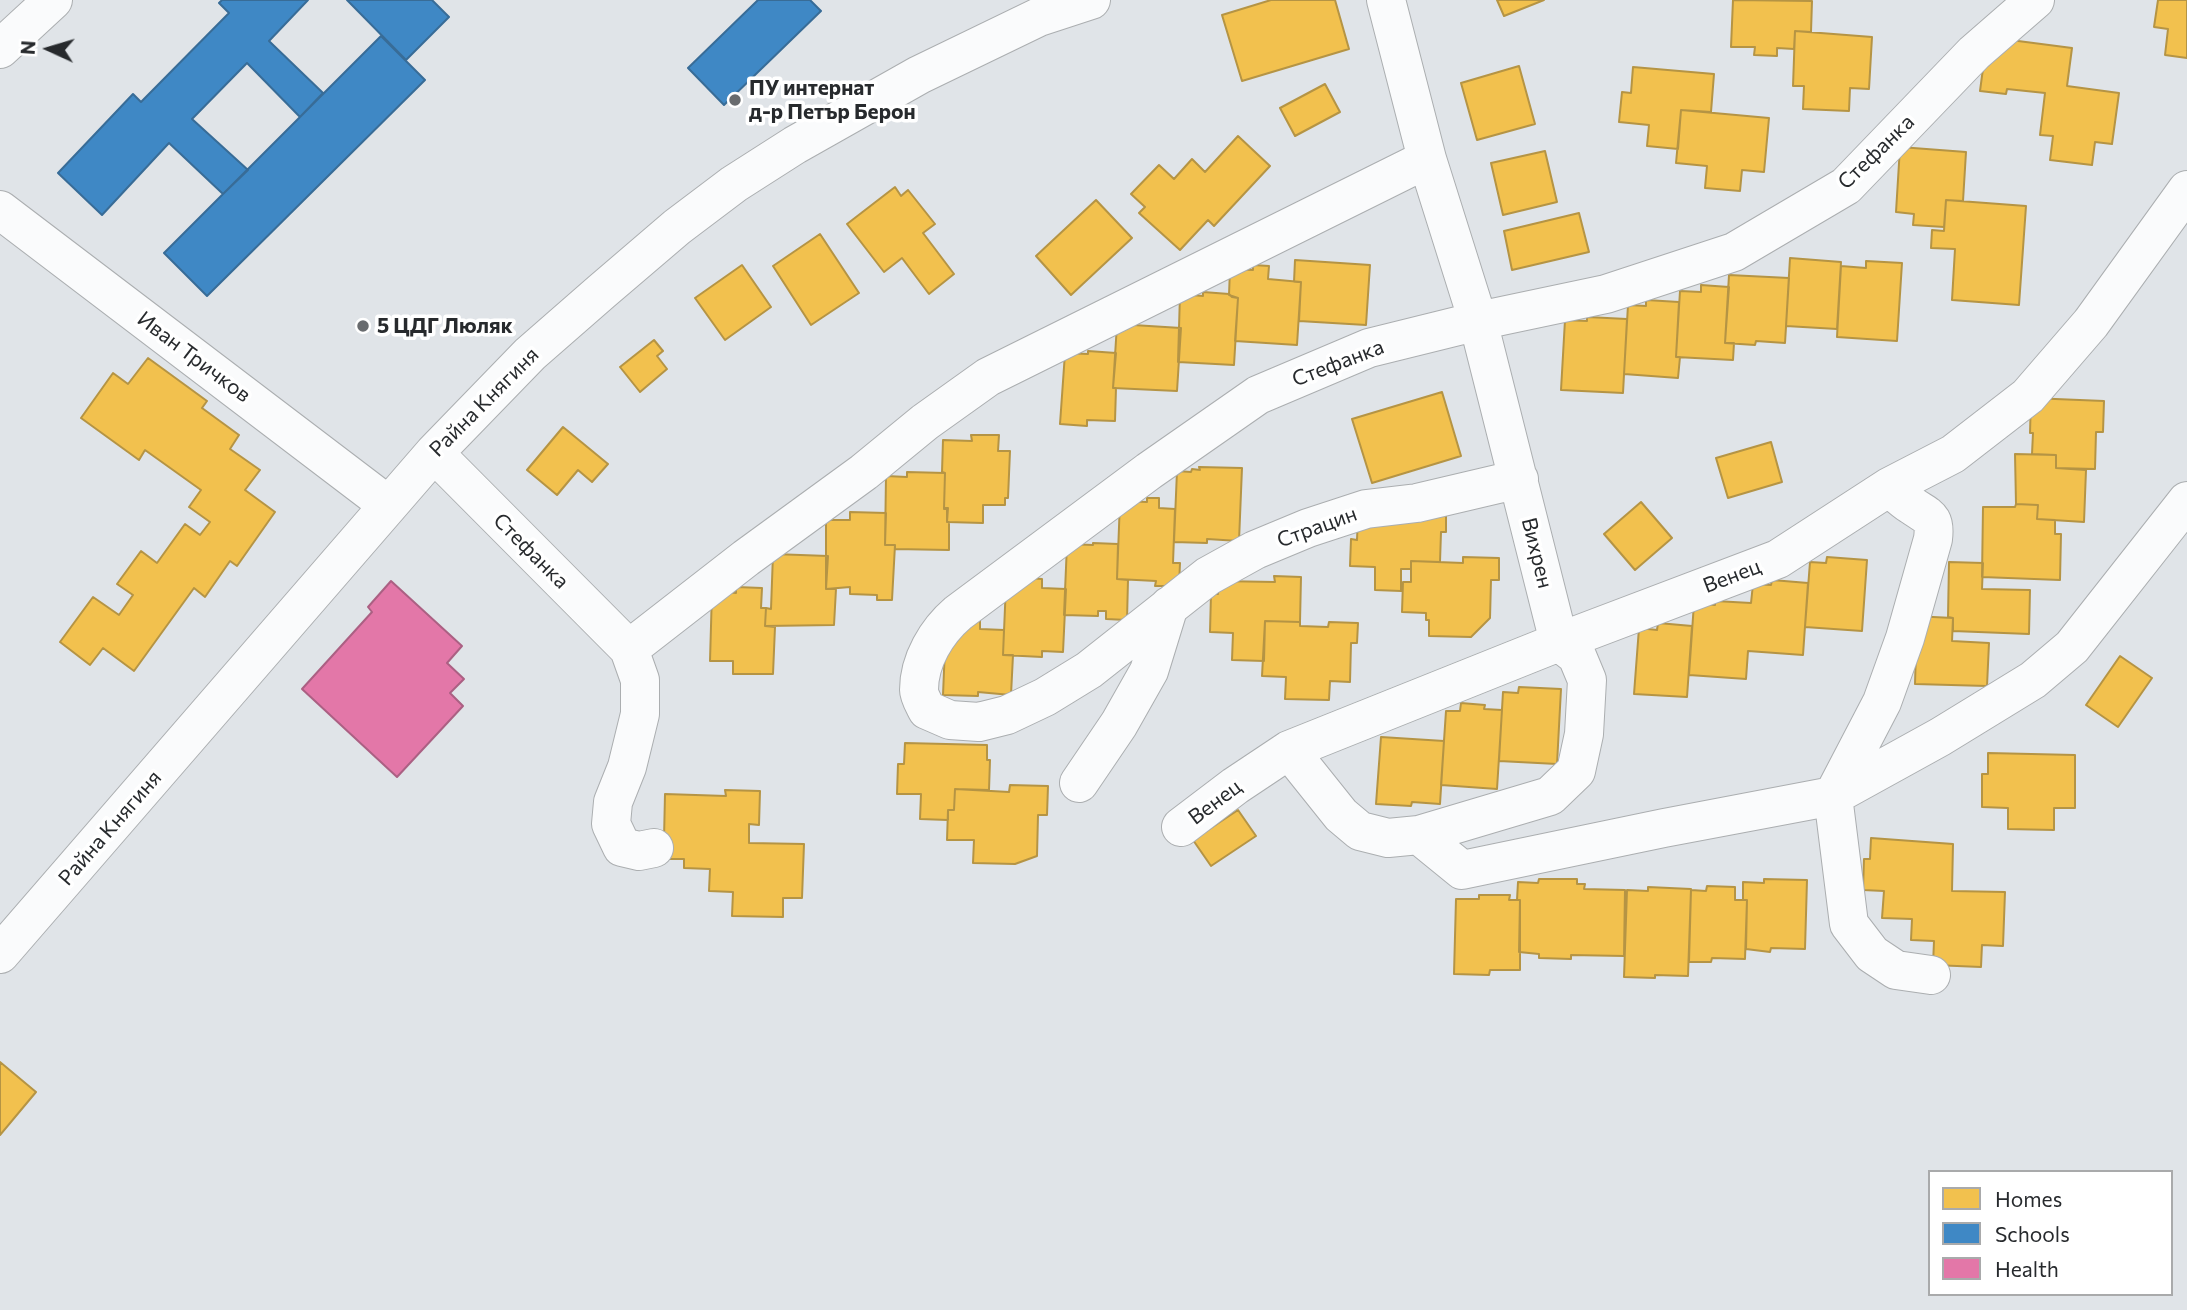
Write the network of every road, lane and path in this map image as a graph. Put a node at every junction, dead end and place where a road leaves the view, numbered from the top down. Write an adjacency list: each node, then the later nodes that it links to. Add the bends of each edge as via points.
1 (53, 0): 5 (street)
2 (1091, 0): 10 (street, Райна Княгиня, via 1039,18 919,75 734,184 530,354)
3 (1386, 0): 6 (street, Вихрен)
4 (2035, 0): 9 (street, Стефанка, via 1974,53 1846,186 1734,253 1606,294)
5 (0, 49)
6 (1427, 159): 9 (street, Вихрен); 18 (street, via 988,377)
7 (2187, 190): 12 (street, Венец, via 2091,323 2028,396 1953,454)
8 (0, 210): 14 (street, Иван Тричков)
9 (1478, 321): 11 (street, Вихрен); 16 (street, Стефанка, via 1369,348 1258,395 943,626 921,671 919,692 927,710 950,720 979,722 1007,715 1089,670)
10 (434, 453): 14 (street, Райна Княгиня); 18 (street, Стефанка)
11 (1519, 479): 15 (street, Страцин, via 1417,503 1366,509 1308,528 1228,564); 17 (street, Вихрен)
12 (1889, 487): 17 (street, Венец, via 1778,559); 21 (street, via 1931,518 1933,539 1882,702)
13 (2187, 501): 21 (street, via 2072,647 2033,680)
14 (388, 505): 25 (street, Райна Княгиня)
15 (1169, 606): 16 (street, Страцин); 20 (street, via 1149,671)
16 (1138, 630)
17 (1559, 642): 19 (street, Венец); 23 (street, Вихрен, via 1577,656 1587,680 1584,734 1576,771 1550,796)
18 (629, 649): 24 (street, via 640,680 640,714 613,802 611,824 622,847)
19 (1289, 750): 22 (street, Венец); 23 (street, Вихрен, via 1341,816 1360,831 1388,838)
20 (1079, 783)
21 (1833, 796): 23 (street, via 1462,870); 26 (street, via 1849,924 1872,954 1896,970)
22 (1181, 827)
23 (1419, 835)
24 (654, 848)
25 (0, 954)
26 (1931, 975)

